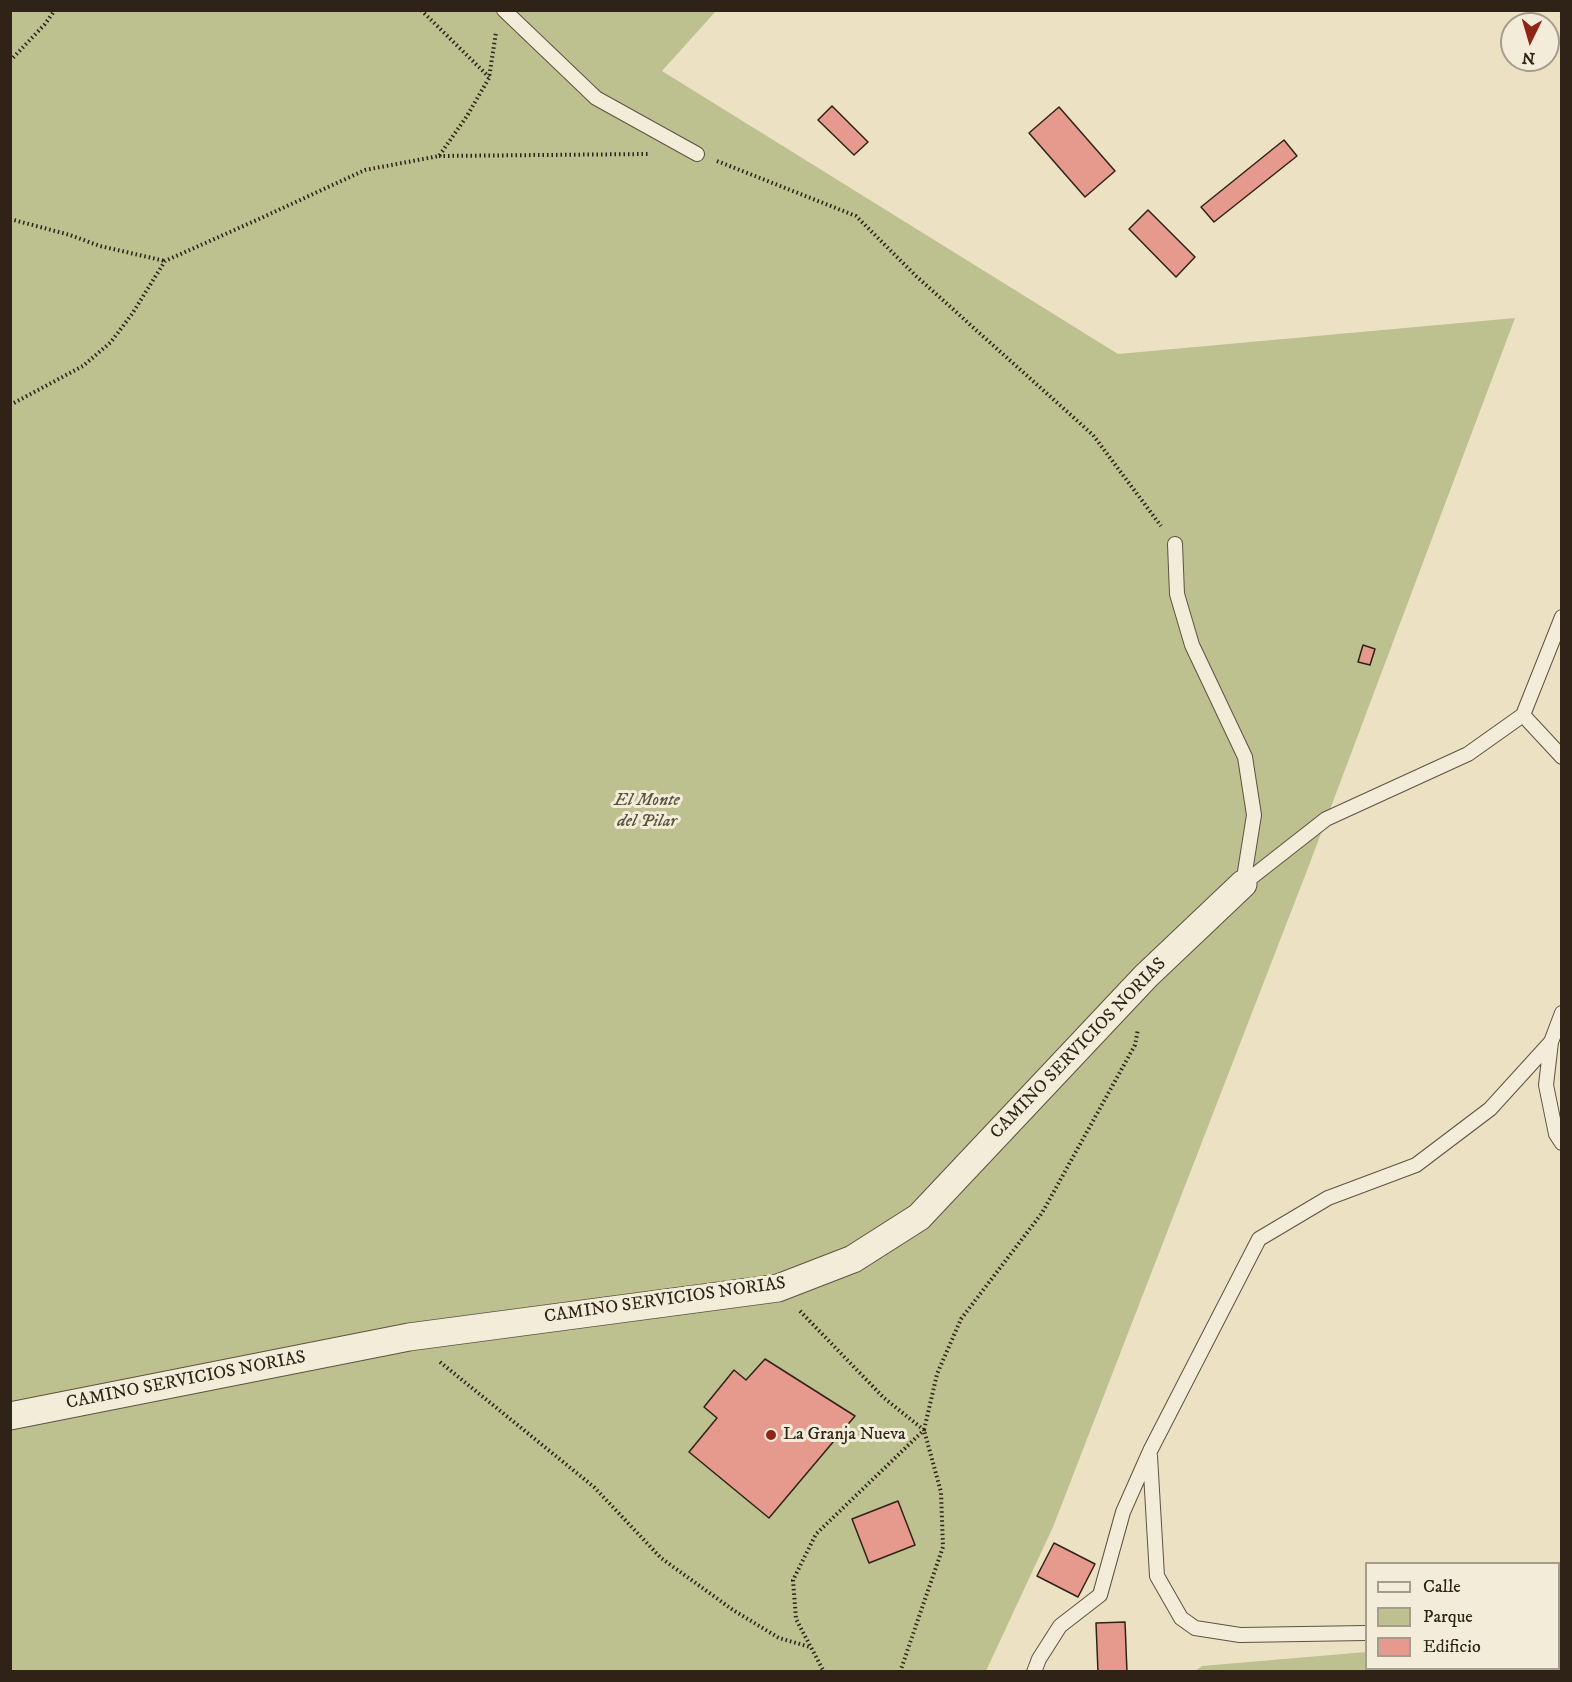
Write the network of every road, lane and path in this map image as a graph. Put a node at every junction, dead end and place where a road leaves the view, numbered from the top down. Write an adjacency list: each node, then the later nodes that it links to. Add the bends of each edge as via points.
1 (55, 10): 4 (path)
2 (421, 10): 5 (path)
3 (501, 16): 5 (path); 7 (lane, via 596,98)
4 (10, 61)
5 (489, 78): 8 (path)
6 (650, 154): 8 (path)
7 (697, 154): 12 (path, via 856,216 916,276 1092,435)
8 (439, 156): 10 (path, via 364,170)
9 (10, 219): 10 (path)
10 (165, 261): 11 (path, via 111,342 83,366)
11 (10, 405)
12 (1175, 544): 16 (lane, via 1177,594 1192,645 1245,757 1254,814)
13 (1562, 617): 14 (lane)
14 (1523, 715): 15 (lane); 16 (lane, via 1468,754 1326,819)
15 (1562, 758)
16 (1243, 884): 21 (street, CAMINO SERVICIOS NORIAS, via 1146,976 919,1217 853,1259)
17 (1562, 1013): 19 (lane)
18 (1139, 1022): 24 (path, via 1135,1045 1042,1213 961,1319 937,1374)
19 (1551, 1042): 20 (lane, via 1546,1085 1556,1134); 25 (lane, via 1490,1109 1416,1165 1328,1198 1259,1239)
20 (1562, 1143)
21 (778, 1288): 22 (street, CAMINO SERVICIOS NORIAS); 24 (path, via 884,1398)
22 (409, 1337): 23 (street, CAMINO SERVICIOS NORIAS); 27 (path, via 594,1487 661,1558 779,1638)
23 (10, 1416)
24 (924, 1430): 27 (path, via 816,1534 793,1580 796,1619); 29 (path, via 941,1492 943,1547)
25 (1150, 1451): 26 (lane, via 1157,1576 1181,1618 1195,1628 1240,1635); 30 (lane, via 1123,1512 1100,1594 1060,1626)
26 (1365, 1633)
27 (810, 1647): 28 (path)
28 (824, 1671)
29 (900, 1671)
30 (1034, 1671)

